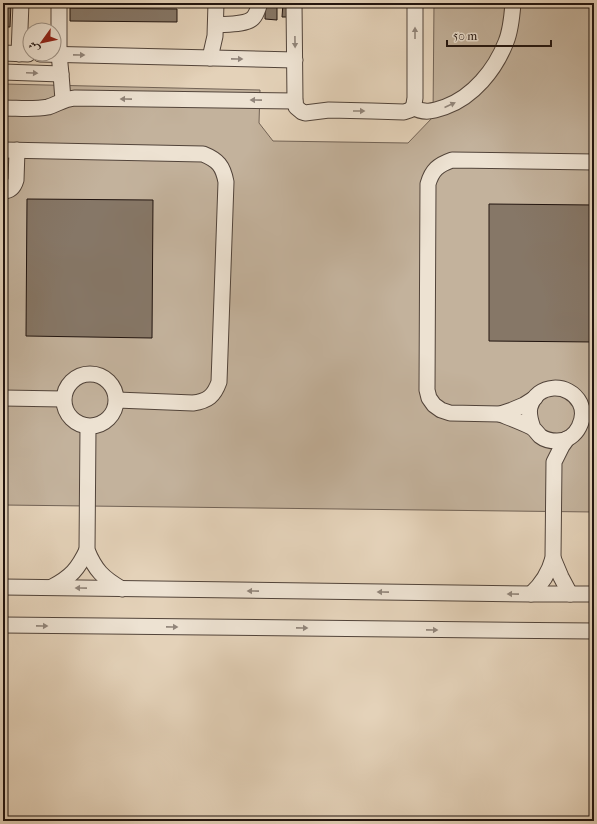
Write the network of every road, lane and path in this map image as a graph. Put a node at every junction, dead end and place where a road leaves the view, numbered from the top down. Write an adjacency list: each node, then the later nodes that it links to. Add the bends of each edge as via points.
1 (22, 3): 8 (street)
2 (59, 3): 9 (street)
3 (216, 3): 10 (street)
4 (260, 3): 10 (street, via 250,21)
5 (294, 3): 15 (street, one-way to 15)
6 (415, 3): 21 (street, one-way to 6)
7 (513, 3): 21 (street, one-way to 7, via 425,112 437,110 451,105 479,85 494,66 506,42)
8 (23, 22)
9 (59, 22)
10 (216, 25): 14 (street)
11 (3, 53): 12 (street)
12 (22, 54)
13 (62, 54): 14 (street, one-way to 14)
14 (210, 58): 15 (street, one-way to 15)
15 (295, 60): 20 (street)
16 (60, 62): 18 (street)
17 (3, 72): 18 (street, one-way to 18)
18 (62, 74): 19 (street)
19 (63, 100): 20 (street, one-way to 19, via 75,98); 22 (street, via 48,107)
20 (295, 101): 21 (street, one-way to 21, via 296,107 305,113 329,110 404,112)
21 (413, 107)
22 (3, 108)
23 (10, 150): 25 (street, via 16,180 9,190); 30 (street, via 203,154 220,164 224,172 226,182 220,382 210,397 193,404)
24 (594, 162): 32 (street, via 452,160 436,168 431,175 428,184 427,390 434,405 450,413)
25 (3, 191)
26 (576, 397): 28 (street, via 569,391 551,388); 31 (street); 36 (street, via 583,413 582,422)
27 (3, 398): 29 (street)
28 (535, 398): 32 (street); 35 (street, via 530,407 529,418)
29 (63, 399): 30 (street, via 72,381 80,375 90,373 100,375 109,381 115,390); 34 (street, via 70,418 78,424)
30 (117, 400): 34 (street, via 115,411 108,420 99,425)
31 (594, 409)
32 (500, 414): 35 (street)
33 (594, 421): 36 (street)
34 (88, 426): 38 (street)
35 (537, 432): 36 (street, via 553,441 560,441); 37 (street)
36 (572, 434): 37 (street)
37 (554, 462): 39 (street)
38 (87, 550): 41 (street, via 73,572 64,581); 42 (street, via 100,573)
39 (553, 558): 43 (street, via 545,578); 44 (street)
40 (3, 587): 41 (street)
41 (52, 587): 42 (street, one-way to 41)
42 (122, 589): 43 (street, one-way to 42)
43 (531, 594): 44 (street)
44 (570, 594): 45 (street)
45 (594, 594)
46 (3, 625): 47 (street, one-way to 47)
47 (594, 631)

